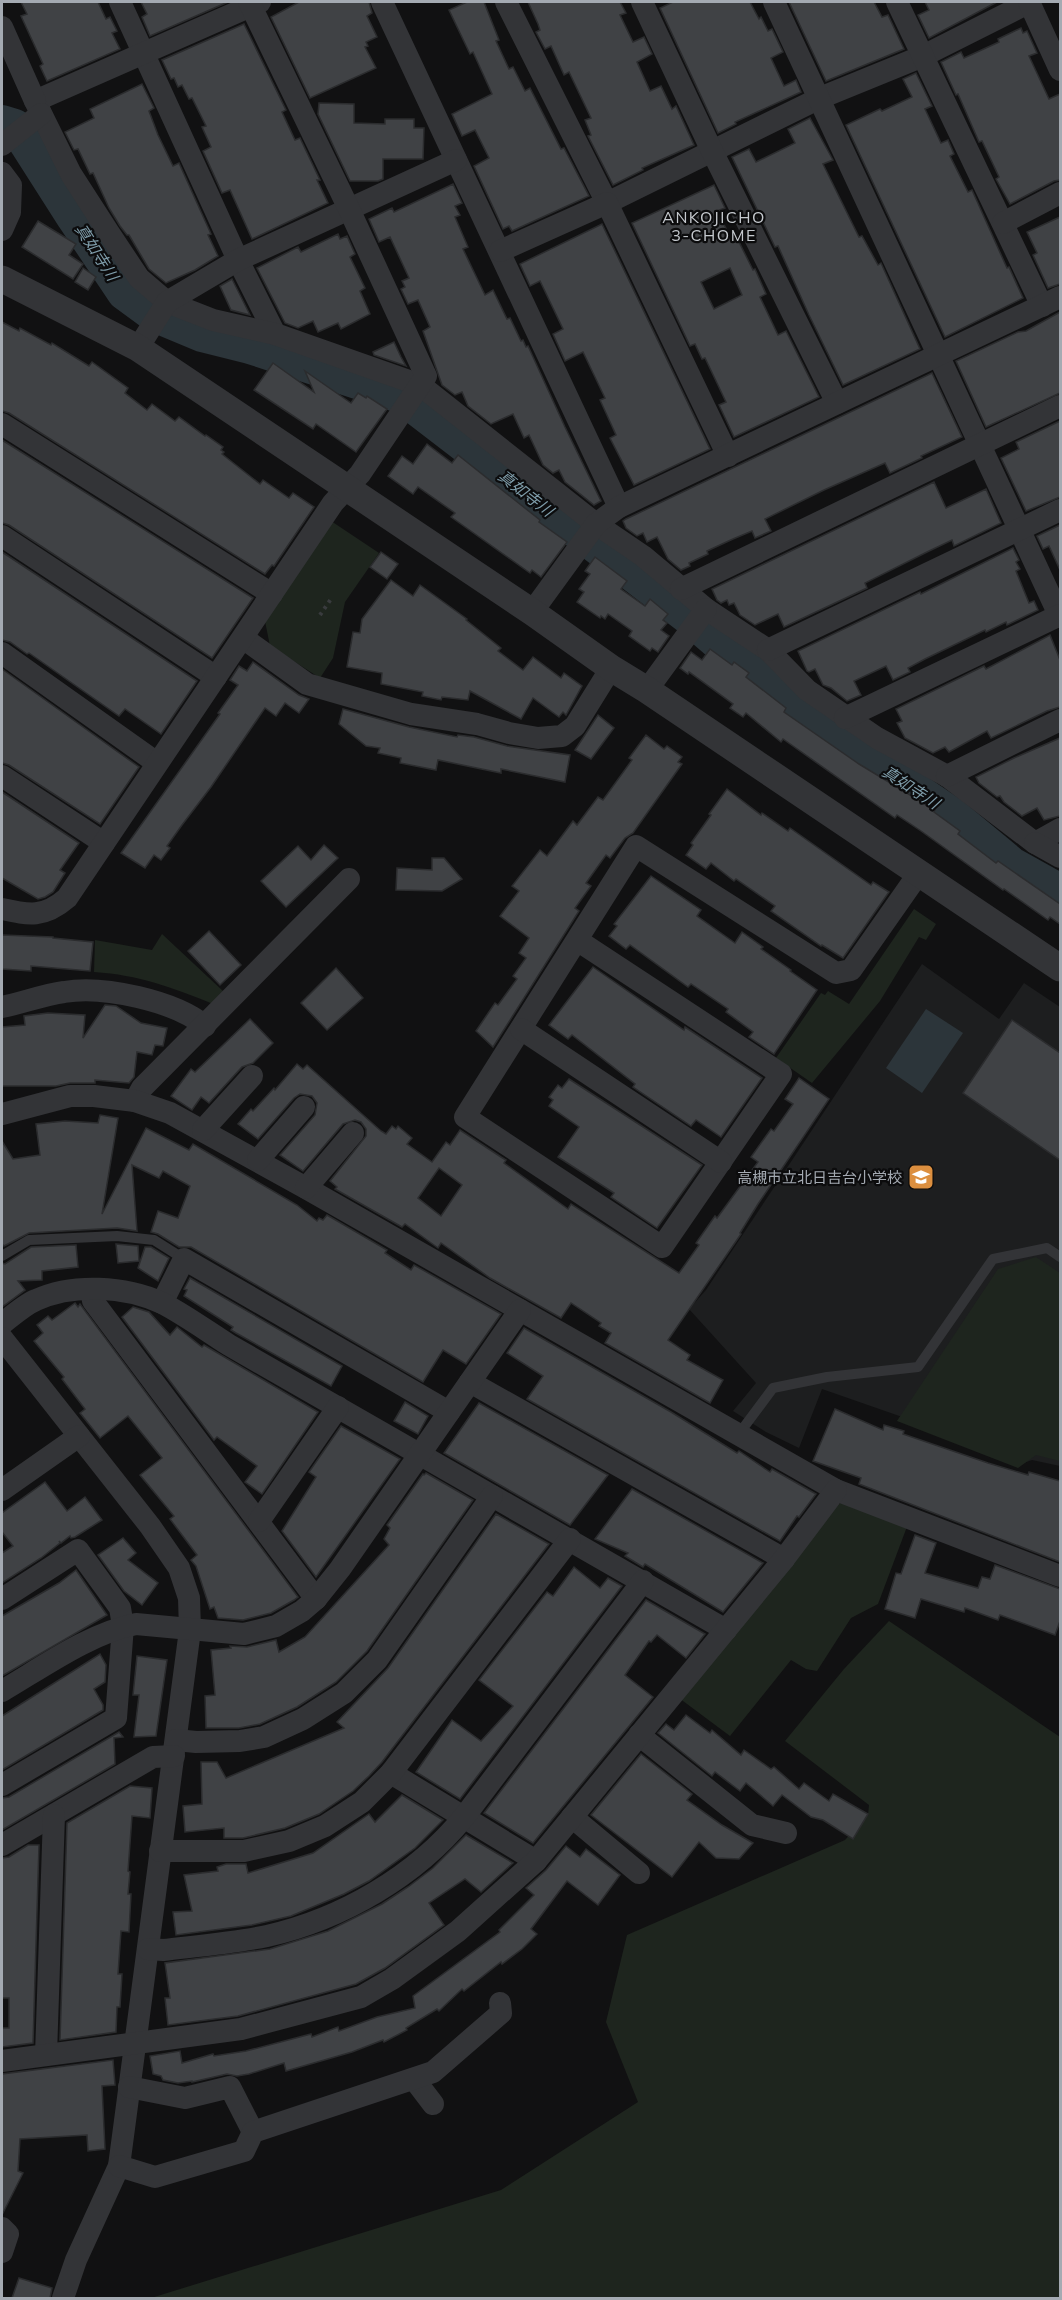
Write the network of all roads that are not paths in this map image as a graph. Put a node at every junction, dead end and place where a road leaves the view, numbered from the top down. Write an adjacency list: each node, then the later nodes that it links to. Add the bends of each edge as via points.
1 (120, 2): 10 (street)
2 (382, 2): 17 (street)
3 (506, 2): 20 (street)
4 (642, 2): 16 (street)
5 (774, 2): 13 (street)
6 (897, 2): 11 (street)
7 (1029, 2): 11 (street); 12 (street)
8 (253, 3): 10 (street); 21 (street)
9 (2, 27): 14 (street)
10 (144, 54): 14 (street); 25 (street)
11 (922, 56): 13 (street); 22 (street)
12 (1060, 70)
13 (820, 98): 16 (street); 31 (street)
14 (38, 108): 15 (street); 27 (street, via 71,174 139,278)
15 (2, 146)
16 (712, 151): 20 (street); 33 (street)
17 (456, 160): 21 (street); 24 (street)
18 (2, 173): 23 (street, via 11,185 10,212)
19 (1060, 193): 22 (street)
20 (607, 203): 24 (street); 37 (street)
21 (349, 209): 25 (street); 32 (street, via 426,376)
22 (1003, 223): 28 (street)
23 (2, 230)
24 (500, 252): 39 (street)
25 (238, 260): 27 (street); 29 (street)
26 (2, 279): 30 (street)
27 (167, 302): 29 (street, via 213,320); 30 (street)
28 (1051, 302): 31 (street)
29 (275, 334): 32 (street)
30 (138, 348): 38 (street)
31 (939, 354): 33 (street); 36 (street)
32 (420, 385): 38 (street); 41 (street)
33 (837, 403): 37 (street)
34 (1060, 406): 36 (street)
35 (2, 424): 45 (street)
36 (981, 445): 42 (street); 44 (street)
37 (728, 456): 39 (street)
38 (346, 489): 45 (street); 47 (street)
39 (619, 507): 41 (street)
40 (1060, 510): 42 (street)
41 (596, 524): 44 (street, via 643,556); 47 (street)
42 (1020, 530): 48 (street); 50 (street)
43 (2, 536): 53 (street)
44 (681, 589): 46 (street)
45 (272, 594): 49 (street)
46 (706, 609): 50 (street); 54 (street)
47 (532, 612): 52 (street)
48 (1060, 615): 55 (street)
49 (243, 638): 52 (street, via 307,684 411,714 538,738 562,736 575,726); 53 (street)
50 (768, 650): 55 (street, via 807,690)
51 (2, 653): 57 (street)
52 (611, 668): 54 (street)
53 (216, 677): 57 (street)
54 (647, 690): 64 (street)
55 (845, 718): 59 (street)
56 (1060, 720): 59 (street)
57 (158, 763): 61 (street)
58 (2, 776): 61 (street)
59 (947, 776): 62 (street)
60 (1060, 829): 62 (street)
61 (104, 843): 66 (street, via 67,898 56,907 26,914)
62 (1035, 843): 63 (street)
63 (1060, 857)
64 (919, 873): 67 (street, via 851,970 844,972 836,973 636,846); 68 (street)
65 (349, 879): 70 (street)
66 (2, 909)
67 (577, 940): 71 (street); 79 (street, via 781,1074)
68 (1060, 968)
69 (2, 1007): 70 (street, via 64,992 97,990 159,1002)
70 (205, 1026): 73 (street, via 142,1088)
71 (521, 1029): 79 (street); 79 (street, via 465,1117 662,1247)
72 (252, 1076): 76 (street)
73 (135, 1101): 75 (street, via 70,1096); 76 (street)
74 (304, 1107): 78 (street)
75 (2, 1114)
76 (203, 1130): 78 (street)
77 (353, 1133): 80 (street)
78 (258, 1160): 80 (street)
79 (721, 1162)
80 (306, 1188): 86 (street)
81 (2, 1256): 83 (lane, via 29,1240 117,1236 154,1240)
82 (1060, 1257): 92 (lane, via 1047,1248 993,1260 918,1367 827,1377 773,1388)
83 (184, 1259): 85 (street); 91 (street)
84 (91, 1289): 85 (street, via 135,1293); 87 (street, via 69,1290 35,1300); 98 (street, via 93,1301)
85 (162, 1304): 90 (street)
86 (520, 1310): 89 (street); 92 (street)
87 (2, 1324)
88 (2, 1338): 93 (street)
89 (471, 1382): 91 (street); 100 (street)
90 (338, 1407): 94 (street); 98 (street)
91 (448, 1412): 94 (street)
92 (738, 1435): 95 (street)
93 (79, 1436): 96 (street); 107 (street, via 178,1568 189,1598)
94 (420, 1453): 97 (street); 104 (street)
95 (836, 1490): 100 (street); 101 (street)
96 (2, 1491)
97 (492, 1496): 99 (street); 110 (street, via 377,1660 345,1693 264,1737 196,1742)
98 (259, 1521): 104 (street)
99 (570, 1539): 102 (street); 111 (street)
100 (784, 1559): 106 (street)
101 (1060, 1576)
102 (643, 1581): 106 (street); 114 (street)
103 (2, 1599): 105 (street, via 78,1550 120,1608)
104 (316, 1599): 107 (street, via 276,1626 244,1634)
105 (123, 1626): 107 (street); 108 (street); 112 (street, via 116,1718)
106 (726, 1629): 109 (street)
107 (190, 1630): 110 (street)
108 (2, 1690)
109 (639, 1735): 115 (street); 116 (street, via 752,1825)
110 (175, 1748): 113 (street); 118 (street)
111 (391, 1773): 114 (street); 118 (street, via 362,1802 326,1826 289,1841 244,1851)
112 (2, 1785)
113 (54, 1815): 117 (street); 124 (street)
114 (464, 1817): 119 (street); 121 (street, via 447,1838 395,1879 313,1922 266,1936)
115 (572, 1817): 119 (street); 120 (street)
116 (786, 1833)
117 (2, 1845)
118 (160, 1851): 121 (street)
119 (536, 1861): 123 (street, via 458,1931 361,1997 241,2029)
120 (639, 1873)
121 (147, 1949): 123 (street)
122 (501, 2003): 126 (street, via 501,2013 433,2072)
123 (135, 2044): 124 (street); 127 (street)
124 (46, 2055): 125 (street)
125 (2, 2061)
126 (414, 2079): 128 (street); 129 (street)
127 (129, 2087): 129 (street, via 185,2098 230,2087); 130 (street)
128 (433, 2104)
129 (253, 2132): 130 (street, via 244,2151 155,2177)
130 (119, 2166): 133 (street)
131 (2, 2228): 132 (street, via 8,2235)
132 (2, 2252)
133 (63, 2298)

